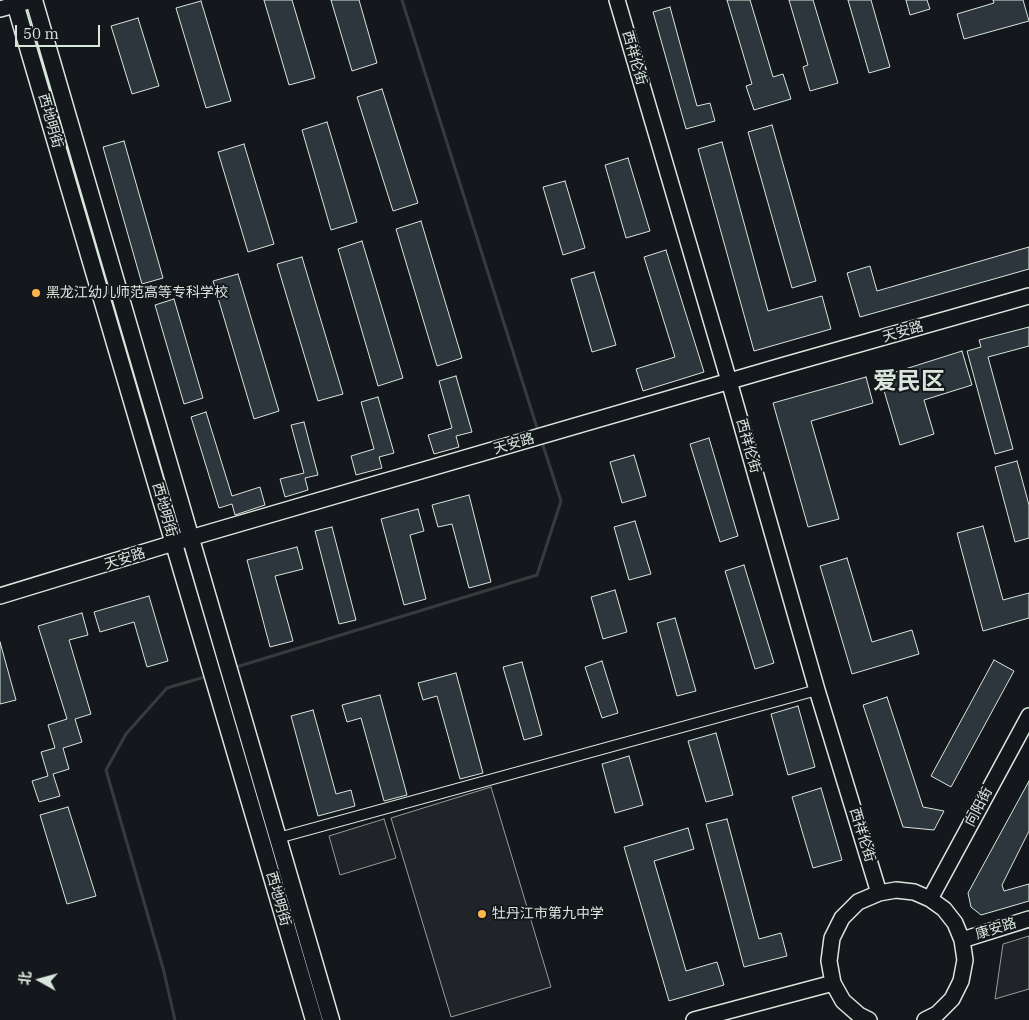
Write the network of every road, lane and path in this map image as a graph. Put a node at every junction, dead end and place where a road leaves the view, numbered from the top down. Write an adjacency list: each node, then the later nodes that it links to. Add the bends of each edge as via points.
1 (33, 0): 3 (street); 6 (main road, 西地明街)
2 (617, 0): 5 (street, 西祥伦街)
3 (10, 5): 7 (main road, 西地明街)
4 (1029, 296): 5 (street, 天安路)
5 (729, 381): 6 (street, 天安路); 9 (street, 西祥伦街)
6 (190, 538): 7 (street, 天安路); 11 (main road, 西地明街)
7 (174, 544): 8 (street, 天安路); 17 (main road, 西地明街)
8 (0, 596)
9 (817, 690): 11 (street); 12 (street, 西祥伦街)
10 (1029, 716): 13 (street, 向阳街)
11 (278, 838): 18 (main road, 西地明街)
12 (879, 892): 13 (street, via 914,892); 16 (street, via 858,902 842,918 832,938 829,961)
13 (930, 899): 15 (street, via 955,923)
14 (1029, 919): 15 (street, 康安路)
15 (962, 940): 21 (street, via 965,960 961,981 952,999 937,1014)
16 (833, 983): 19 (street); 20 (street, via 844,1001)
17 (314, 1020)
18 (331, 1020)
19 (694, 1020)
20 (868, 1020)
21 (925, 1020)

